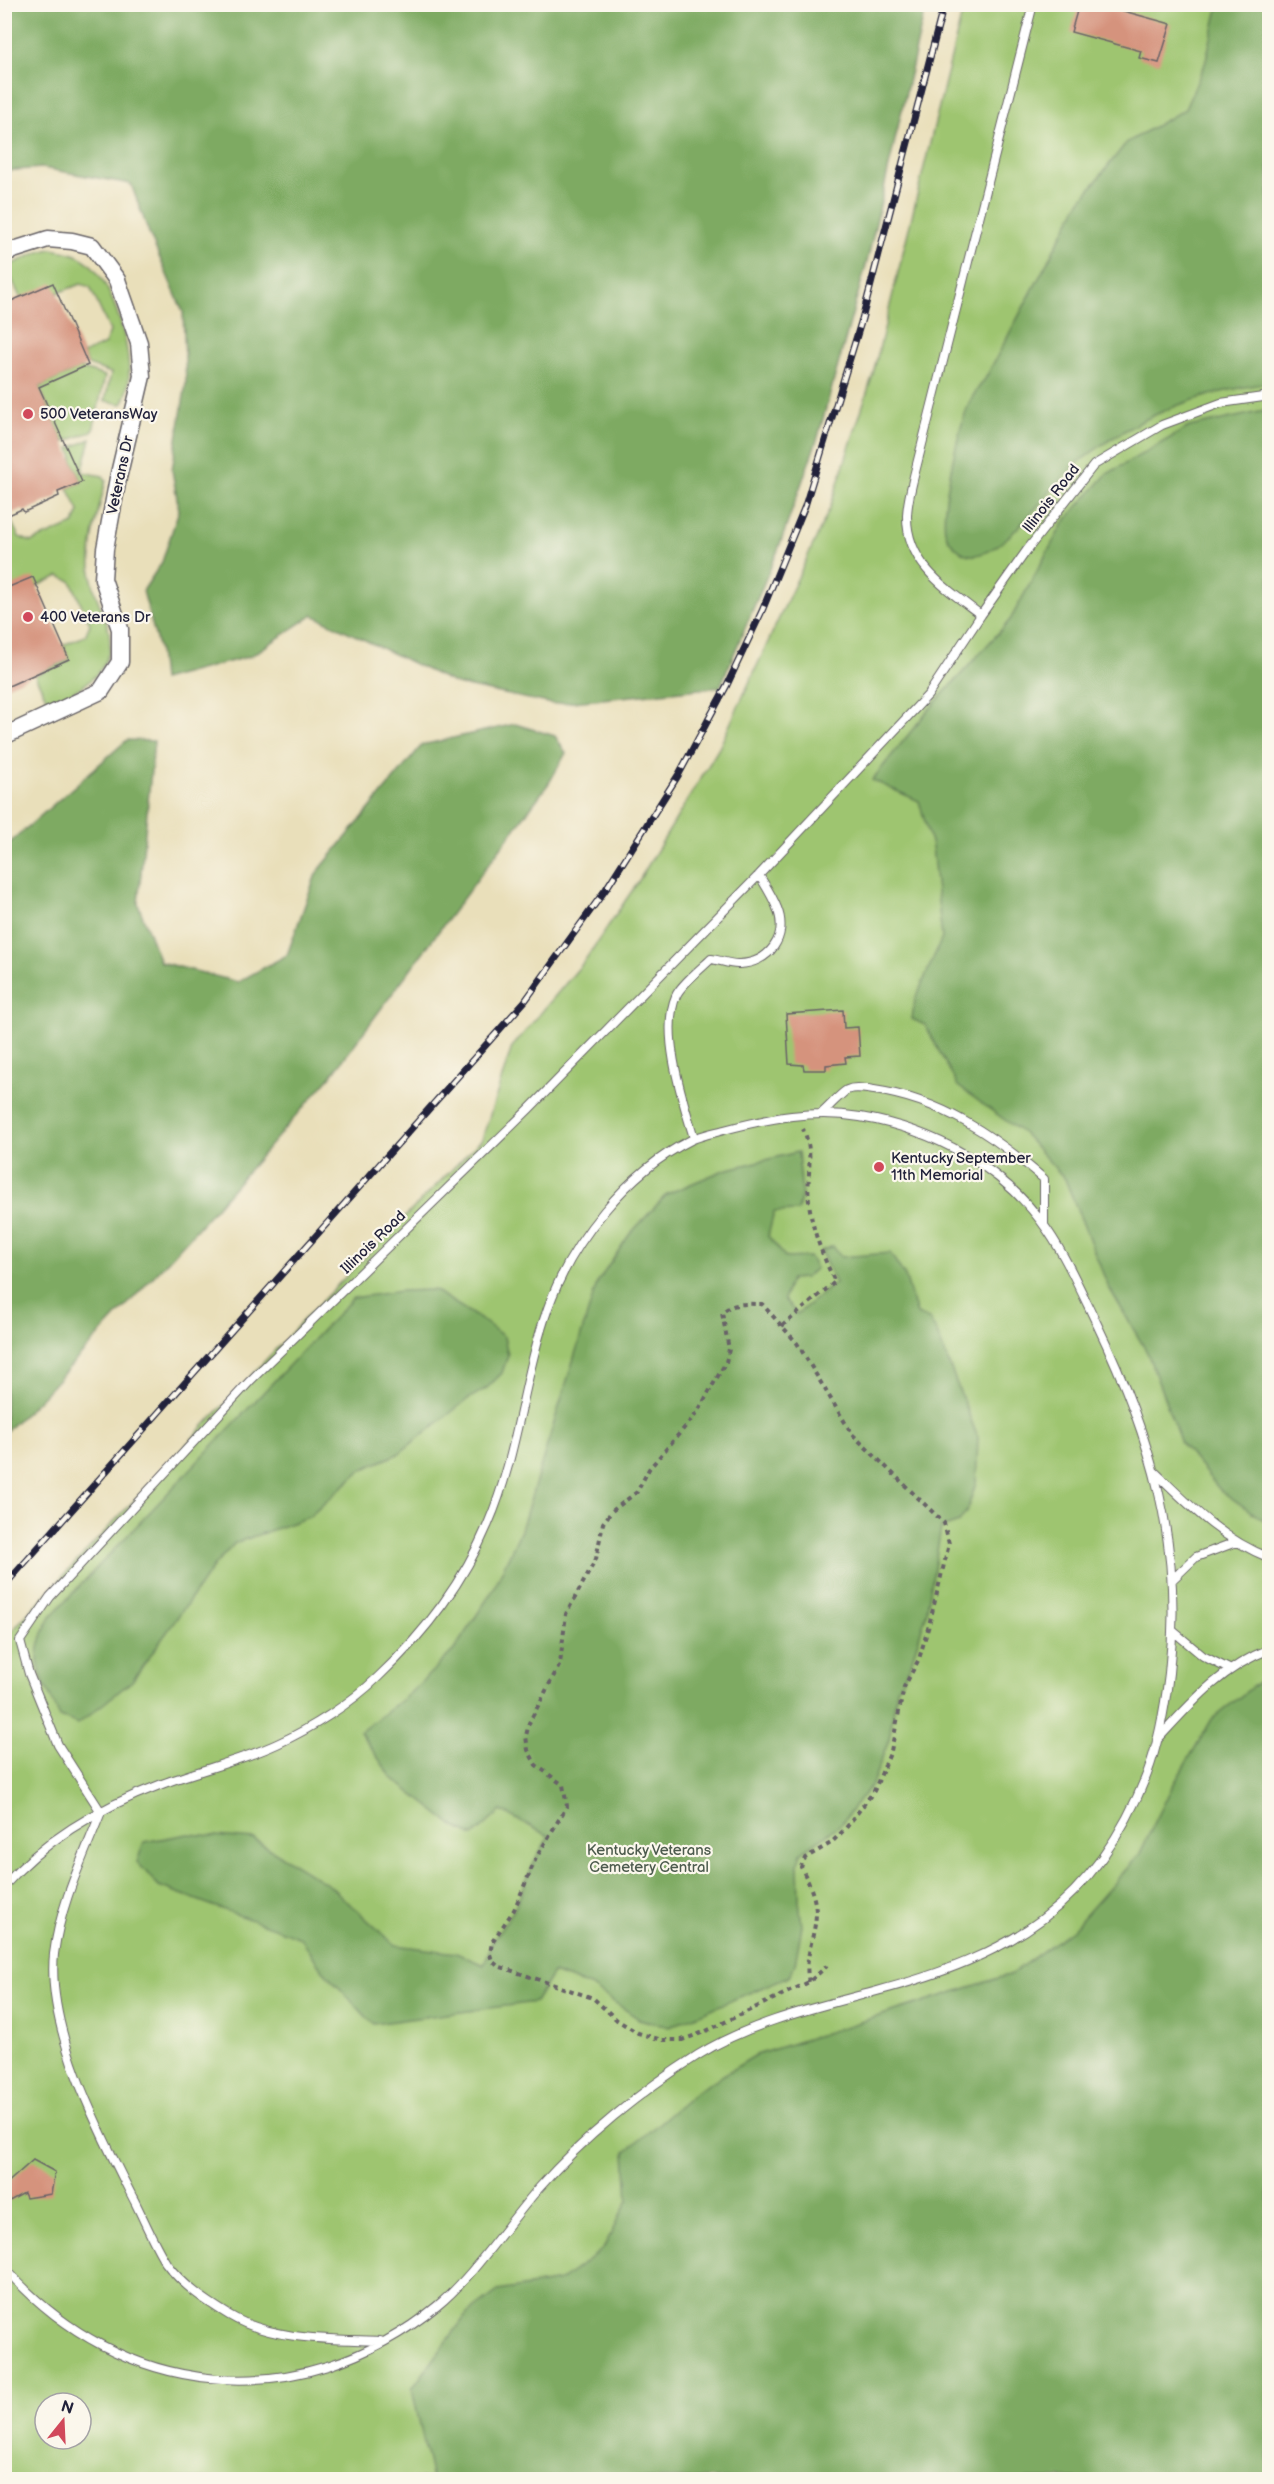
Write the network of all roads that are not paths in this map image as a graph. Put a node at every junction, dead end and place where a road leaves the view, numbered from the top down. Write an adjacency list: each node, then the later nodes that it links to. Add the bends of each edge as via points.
1 (1033, 4): 4 (lane, via 907,516 909,544 931,578)
2 (4, 253): 5 (street, Veterans Dr, via 48,239 92,246 117,280 139,343 142,376 105,549 103,579 120,629 120,662 101,692)
3 (1269, 396): 4 (lane, lllinois Road, via 1221,403 1162,425 1094,465)
4 (981, 615): 6 (lane, lllinois Road, via 928,695)
5 (4, 736)
6 (759, 874): 8 (lane, via 778,910 780,932 776,948 761,960 738,965 711,958 676,995 670,1035 675,1071); 18 (lane, Illinois Road, via 529,1109 250,1381 50,1597 20,1641 28,1674 58,1745)
7 (823, 1112): 8 (lane, via 769,1119); 9 (lane, via 907,1128 948,1145 990,1171); 9 (lane, via 848,1089 860,1088 915,1100 980,1129 1044,1179)
8 (694, 1138): 18 (lane, via 646,1170 609,1203 578,1248 549,1303 500,1494 465,1573 432,1618 373,1682 330,1713 277,1744 156,1786)
9 (1044, 1224): 10 (lane, via 1068,1264 1125,1383)
10 (1155, 1472): 11 (lane, via 1210,1525); 13 (lane)
11 (1236, 1542): 12 (lane); 13 (lane, via 1196,1557)
12 (1269, 1558)
13 (1172, 1580): 14 (lane)
14 (1173, 1631): 16 (lane, via 1203,1656); 17 (lane)
15 (1269, 1649): 16 (lane)
16 (1229, 1669): 17 (lane, via 1194,1699)
17 (1157, 1741): 21 (lane, via 1149,1769 1116,1837 1079,1888 1042,1921 1000,1949 943,1971 825,2004 705,2050 612,2120 546,2180 448,2297)
18 (101, 1812): 19 (lane, via 46,1843); 21 (lane, via 64,1903 54,1955 56,2006 78,2079 107,2147 167,2263 193,2291 231,2316 263,2329 304,2337)
19 (4, 1886)
20 (4, 2267): 21 (lane, via 36,2302 85,2336 124,2356 193,2376 243,2381 289,2376 339,2364)
21 (382, 2342)

